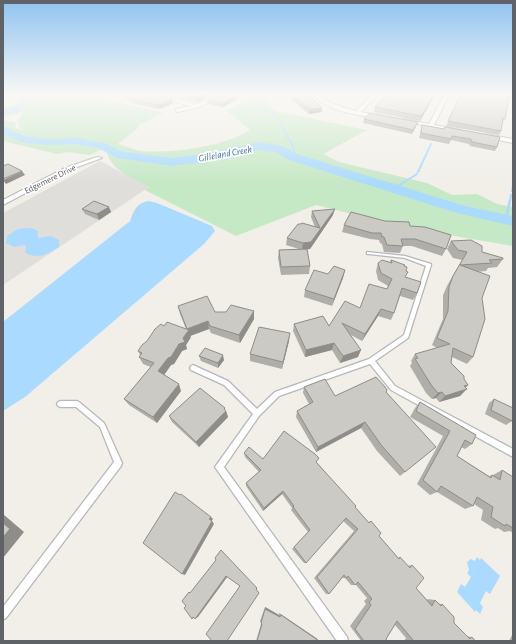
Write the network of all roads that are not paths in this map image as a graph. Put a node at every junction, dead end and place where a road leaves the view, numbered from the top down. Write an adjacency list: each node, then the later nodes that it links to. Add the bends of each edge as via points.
1 (426, 125): 2 (street)
2 (431, 126): 3 (street)
3 (468, 133)
4 (483, 136): 5 (street)
5 (513, 141)
6 (99, 158): 7 (street, Edgemere Drive, via 67,169)
7 (3, 203)
8 (369, 253): 9 (lane, via 405,257 429,265 406,336)
9 (370, 361): 12 (lane, via 277,394); 13 (lane, via 393,388)
10 (193, 368): 12 (lane, via 226,383)
11 (60, 404): 14 (lane, via 77,404 102,425 118,463)
12 (257, 414): 15 (lane, via 219,467)
13 (513, 453)
14 (3, 615)
15 (343, 641)

